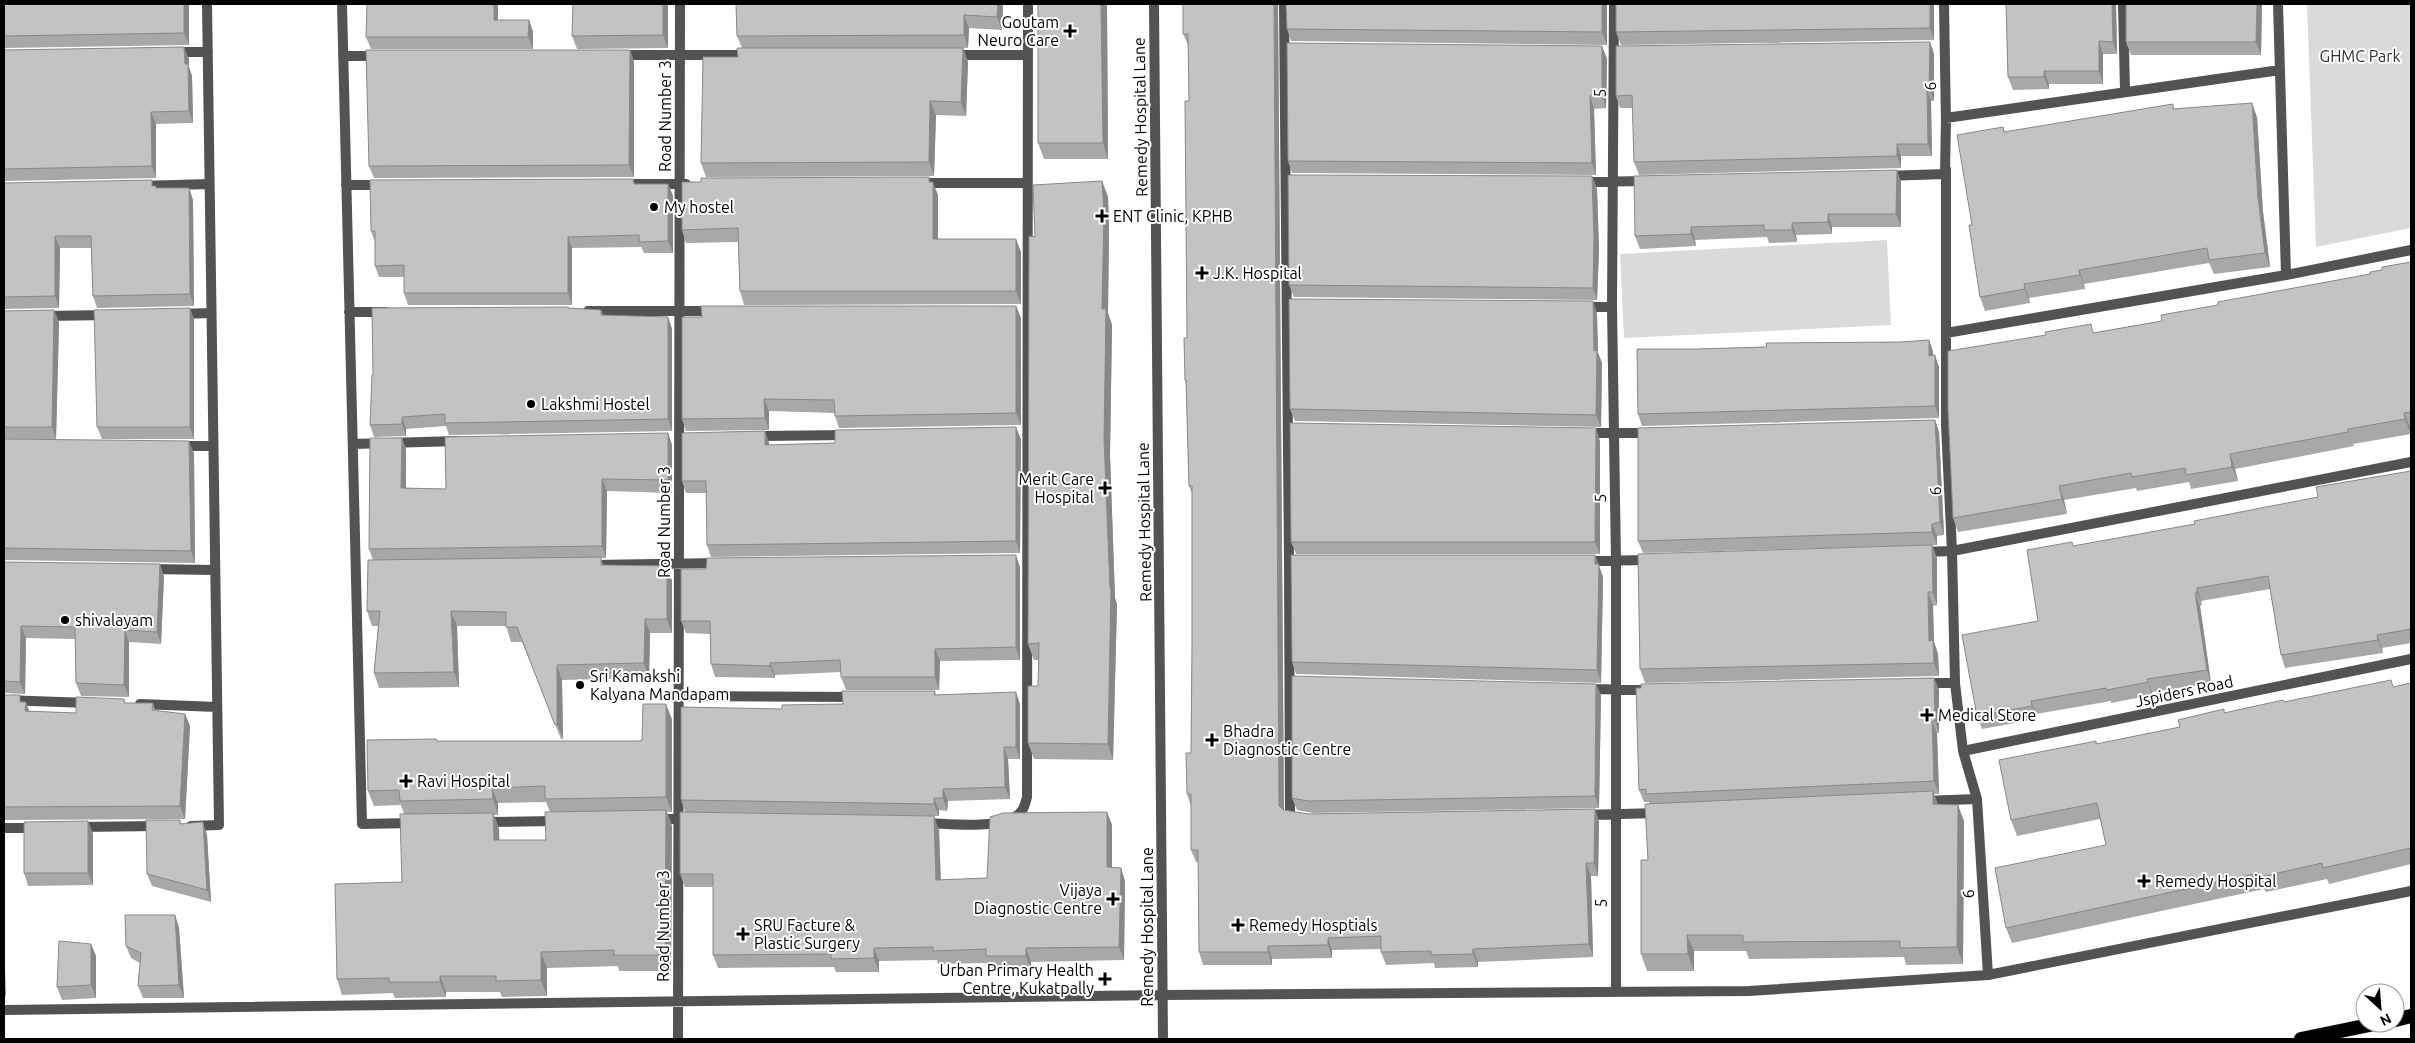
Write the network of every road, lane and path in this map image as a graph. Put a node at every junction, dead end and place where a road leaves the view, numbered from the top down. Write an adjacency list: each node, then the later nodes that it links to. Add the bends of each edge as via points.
1 (207, 4): 12 (street)
2 (342, 4): 18 (street)
3 (680, 4): 14 (street, Road Number 3)
4 (1028, 4): 17 (street)
5 (1154, 4): 104 (street, Remedy Hospital Lane)
6 (1284, 4): 64 (street, via 1292,180)
7 (1614, 4): 26 (street, 5)
8 (1944, 4): 22 (street, 6, via 1940,47)
9 (2123, 4): 21 (street)
10 (2278, 4): 20 (street)
11 (169, 52): 12 (street)
12 (208, 52): 28 (street)
13 (610, 55): 14 (street)
14 (680, 55): 15 (street); 30 (street, Road Number 3)
15 (759, 55)
16 (938, 55): 17 (street)
17 (1027, 55): 27 (street)
18 (343, 56): 19 (street); 33 (street)
19 (392, 56)
20 (2280, 70): 21 (street); 37 (street)
21 (2125, 91): 22 (street)
22 (1946, 118): 23 (street, via 1945,174); 49 (street, 6)
23 (1877, 176)
24 (1663, 181): 26 (street)
25 (1565, 182): 26 (street)
26 (1614, 182): 39 (street, 5)
27 (1027, 183): 32 (street); 96 (street, via 1022,311 1021,697 1027,797 1023,809 1013,818 995,824)
28 (209, 184): 35 (street); 45 (street)
29 (611, 184): 30 (street)
30 (680, 184): 31 (street); 41 (street, Road Number 3)
31 (700, 184)
32 (908, 184)
33 (346, 185): 34 (street); 43 (street)
34 (395, 185)
35 (131, 186)
36 (2411, 250): 37 (street)
37 (2286, 275): 49 (street)
38 (1572, 307): 39 (street)
39 (1612, 307): 53 (street, 5)
40 (573, 311): 41 (street)
41 (680, 311): 42 (street); 68 (street, Road Number 3)
42 (719, 311)
43 (349, 312): 44 (street); 56 (street)
44 (398, 312)
45 (211, 313): 46 (street); 58 (street)
46 (173, 314)
47 (115, 315): 48 (street)
48 (30, 316)
49 (1946, 333): 60 (street, 6, via 1941,425)
50 (1662, 432): 53 (street)
51 (1574, 433): 53 (street)
52 (858, 434): 54 (street)
53 (1613, 434): 63 (street, 5)
54 (739, 436)
55 (471, 441): 56 (street)
56 (353, 444): 97 (street, via 361,568 362,824)
57 (163, 446): 58 (street)
58 (213, 446): 71 (street)
59 (2411, 462): 60 (street)
60 (1952, 551): 61 (street); 73 (street, 6)
61 (1913, 552)
62 (1666, 559): 63 (street)
63 (1616, 560): 66 (street); 77 (street, 5)
64 (1290, 561): 65 (street); 93 (street, via 1293,682 1290,816)
65 (1319, 561)
66 (1576, 561)
67 (729, 563): 68 (street)
68 (679, 564): 69 (street); 78 (street, Road Number 3)
69 (581, 565)
70 (138, 569): 71 (street)
71 (215, 570): 83 (street)
72 (2411, 659): 84 (street, Jspiders Road)
73 (1955, 683): 74 (street); 84 (street, 6)
74 (1915, 684)
75 (1577, 689): 77 (street)
76 (1656, 689): 77 (street)
77 (1616, 690): 88 (street, 5)
78 (679, 696): 79 (street); 91 (street, Road Number 3)
79 (868, 697)
80 (4, 700): 81 (street)
81 (101, 703)
82 (130, 704): 83 (street)
83 (217, 707): 100 (street, via 219,826)
84 (1963, 751): 85 (street, 6)
85 (1977, 799): 86 (street); 102 (street, 6)
86 (1908, 802)
87 (1665, 813): 88 (street)
88 (1616, 815): 89 (street); 103 (street, 5)
89 (1568, 816)
90 (649, 819): 91 (street)
91 (679, 819): 92 (street); 105 (street, Road Number 3)
92 (698, 819)
93 (1305, 819)
94 (570, 820): 95 (street)
95 (471, 822)
96 (916, 822)
97 (422, 823)
98 (4, 828): 99 (street)
99 (46, 828)
100 (65, 828)
101 (2411, 891): 102 (street)
102 (1988, 975): 103 (street, via 1750,991)
103 (1616, 992): 104 (street)
104 (1163, 995): 105 (street); 109 (street, Remedy Hospital Lane)
105 (678, 1002): 106 (street); 108 (street, Road Number 3)
106 (4, 1010)
107 (2355, 1028): 110 (highway)
108 (678, 1039)
109 (1163, 1039)
110 (2301, 1039)

